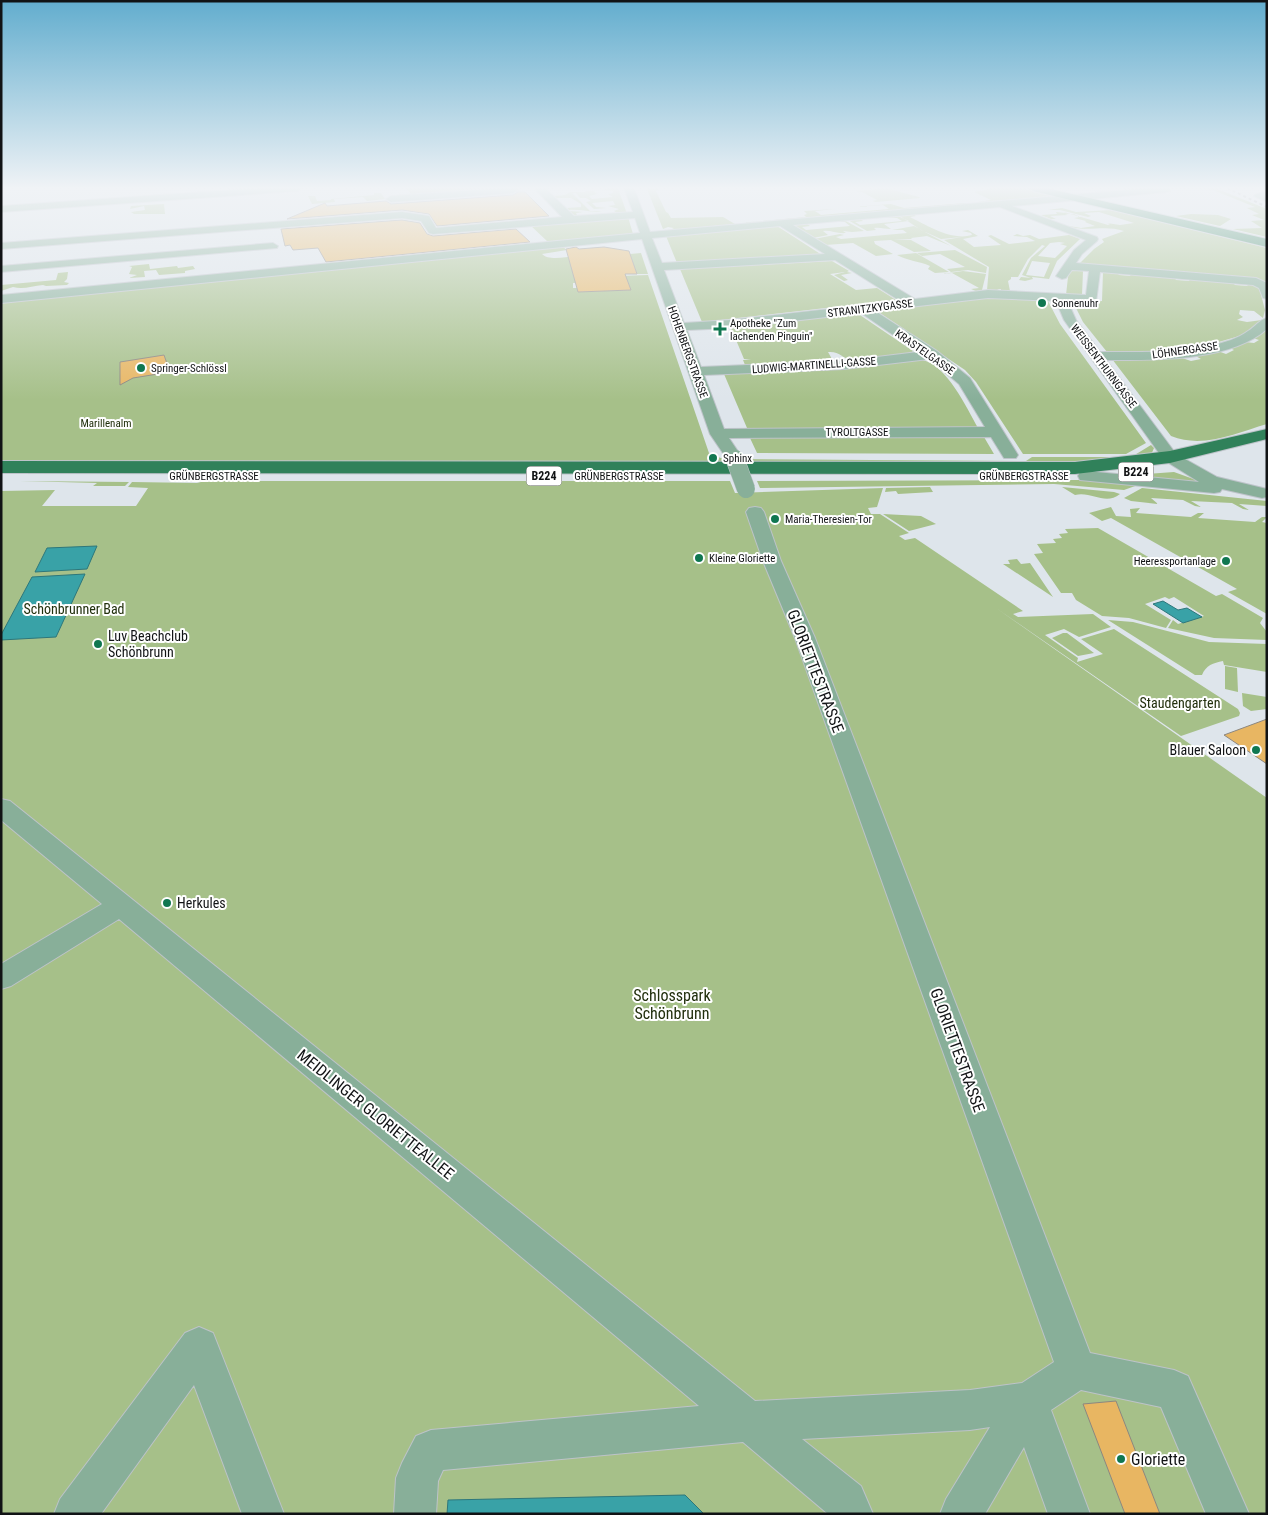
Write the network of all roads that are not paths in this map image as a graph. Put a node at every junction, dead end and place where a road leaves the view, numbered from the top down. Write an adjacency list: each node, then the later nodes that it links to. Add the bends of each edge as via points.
1 (116, 259): 8 (street)
2 (275, 259): 13 (street)
3 (413, 259): 13 (street)
4 (654, 259): 10 (street, HOHENBERGSTRASSE)
5 (806, 259): 10 (street)
6 (839, 259): 18 (street)
7 (1073, 259): 9 (street)
8 (100, 260): 11 (street); 14 (street)
9 (1068, 266): 12 (street); 16 (street, via 1062,275)
10 (657, 267): 21 (street, HOHENBERGSTRASSE)
11 (1, 269)
12 (1095, 269): 15 (street, via 1256,282 1264,286); 16 (street, STRANITZKYGASSE, via 1092,299)
13 (277, 272): 14 (street)
14 (98, 290): 17 (street)
15 (1267, 295)
16 (1060, 298): 18 (street, STRANITZKYGASSE, via 988,294); 23 (street, WEISSENTHURNGASSE, via 1070,320)
17 (1, 300)
18 (913, 303): 19 (street, STRANITZKYGASSE)
19 (862, 308): 21 (street, STRANITZKYGASSE); 22 (street, KRASTELGASSE)
20 (1267, 322): 23 (street, LÖHNERGASSE, via 1245,338 1203,350)
21 (680, 327): 24 (street, HOHENBERGSTRASSE)
22 (932, 354): 24 (street, LUDWIG-MARTINELLI-GASSE, via 844,365); 25 (street, KRASTELGASSE, via 965,381)
23 (1097, 356): 31 (street, WEISSENTHURNGASSE, via 1152,433)
24 (695, 371): 26 (street, HOHENBERGSTRASSE)
25 (996, 432): 26 (street, TYROLTGASSE); 29 (street, KRASTELGASSE)
26 (718, 434): 30 (street, HOHENBERGSTRASSE)
27 (1267, 434): 31 (main road, B224)
28 (1267, 447): 32 (main road, B224)
29 (1010, 455)
30 (734, 458): 40 (street, GLORIETTESTRASSE, bridge, via 805,638)
31 (1182, 459): 32 (main road, B224); 34 (main road, B224); 36 (street, via 1211,481)
32 (1208, 463): 36 (street)
33 (1, 467): 34 (main road, GRÜNBERGSTRASSE / B224)
34 (1081, 472): 35 (main road, GRÜNBERGSTRASSE / B224); 36 (street)
35 (1, 475)
36 (1265, 488)
37 (1, 807): 38 (street, MEIDLINGER GLORIETTEALLEE)
38 (122, 905): 39 (street); 42 (street, MEIDLINGER GLORIETTEALLEE)
39 (1, 978)
40 (1077, 1370): 41 (street); 49 (street, via 1174,1390)
41 (1028, 1402): 42 (street, via 970,1410); 47 (street); 48 (street)
42 (750, 1421): 45 (street, via 431,1451 417,1478); 46 (street, MEIDLINGER GLORIETTEALLEE, via 846,1500)
43 (74, 1514): 44 (street, via 199,1346)
44 (263, 1514)
45 (415, 1514)
46 (852, 1514)
47 (961, 1514)
48 (1069, 1514)
49 (1228, 1514)

